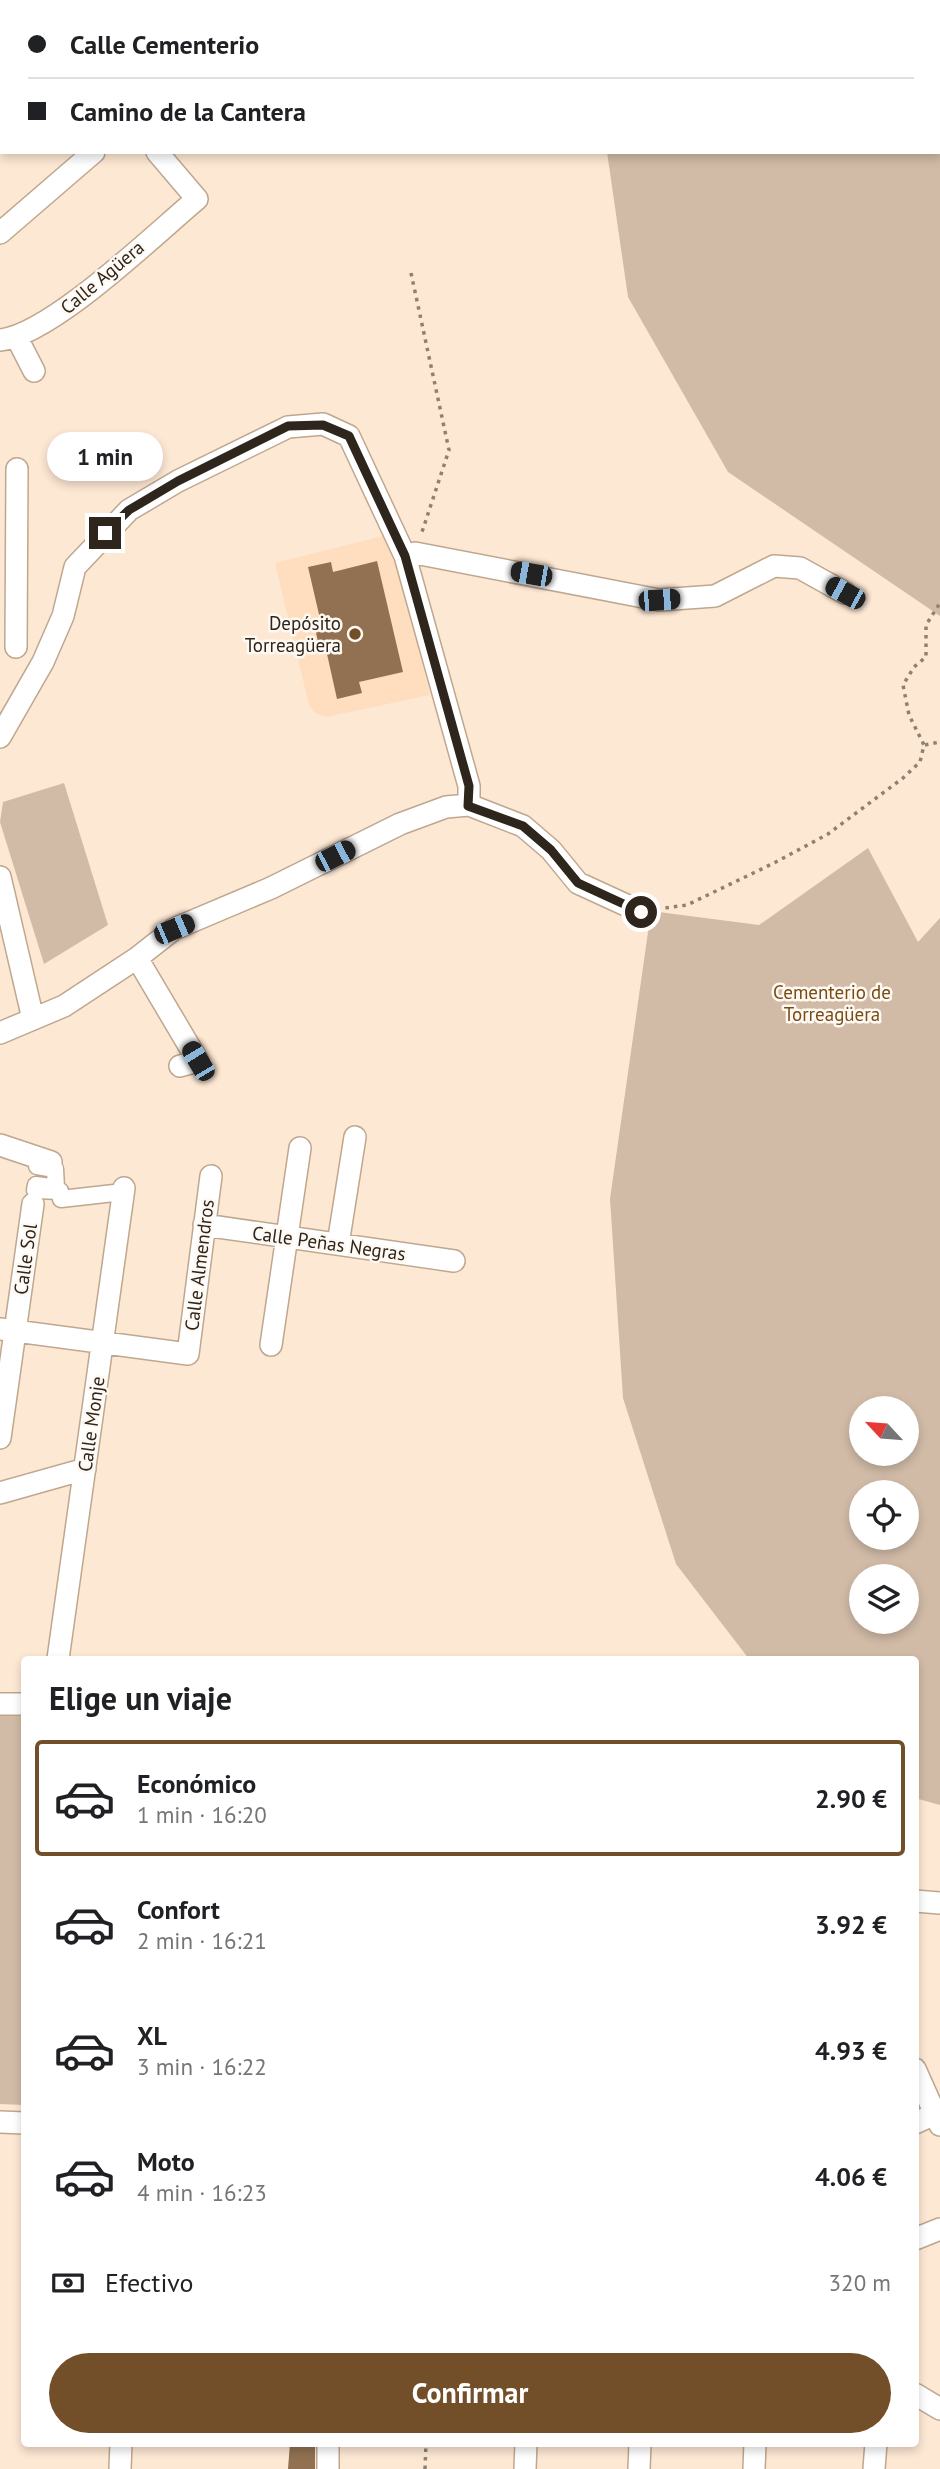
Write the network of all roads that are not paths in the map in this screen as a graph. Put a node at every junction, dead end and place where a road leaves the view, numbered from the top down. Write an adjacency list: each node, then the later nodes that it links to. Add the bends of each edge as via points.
1 (92, 154): 3 (street)
2 (159, 154): 4 (street, Calle Agüera, via 197,199 48,322)
3 (0, 233)
4 (8, 339): 5 (street)
5 (34, 371)
6 (17, 469): 9 (street)
7 (410, 554): 8 (street, via 659,600 715,596 774,566 800,568); 10 (street, via 349,436 323,425 288,426 129,510 75,567 63,616); 12 (street, via 469,786)
8 (845, 593)
9 (8, 647): 10 (street)
10 (43, 662): 11 (street)
11 (0, 737)
12 (468, 806): 14 (street, via 523,826 578,883); 15 (street, via 446,807 400,824 271,888 174,929)
13 (0, 877): 16 (street)
14 (641, 912)
15 (137, 958): 16 (street, via 64,1006); 18 (street, via 198,1061)
16 (33, 1019): 17 (street)
17 (0, 1033)
18 (180, 1066)
19 (355, 1137): 28 (street)
20 (0, 1145): 22 (street)
21 (300, 1148): 27 (street)
22 (51, 1162): 24 (street, via 38,1161 37,1166 55,1169 56,1188 36,1185 35,1190 60,1191 61,1199)
23 (211, 1176): 26 (street, Calle Almendros)
24 (123, 1190): 31 (street, Calle Monje)
25 (33, 1204): 30 (street, Calle Sol)
26 (204, 1225): 27 (street, Calle Peñas Negras); 31 (street, Calle Almendros, via 188,1354)
27 (287, 1237): 28 (street, Calle Peñas Negras); 32 (street)
28 (338, 1244): 29 (street, Calle Peñas Negras)
29 (454, 1261)
30 (8, 1330): 31 (street); 33 (street, Calle Sol)
31 (102, 1343): 34 (street, Calle Monje)
32 (271, 1345)
33 (0, 1438)
34 (85, 1469): 35 (street); 36 (street, Calle Monje)
35 (0, 1493)
36 (58, 1656)
37 (0, 1704): 38 (street)
38 (21, 1704)
39 (919, 1900): 40 (street)
40 (940, 1903)
41 (919, 2077): 42 (street)
42 (938, 2120): 44 (street)
43 (0, 2122): 45 (street)
44 (919, 2122)
45 (21, 2123)
46 (940, 2229): 47 (street)
47 (919, 2237)
48 (919, 2396): 49 (street)
49 (940, 2409)
50 (121, 2447): 56 (street)
51 (328, 2447): 57 (street)
52 (526, 2447): 58 (street)
53 (640, 2447): 59 (street)
54 (755, 2447): 60 (street)
55 (876, 2447): 61 (street)
56 (120, 2469)
57 (328, 2469)
58 (525, 2469)
59 (639, 2469)
60 (754, 2469)
61 (874, 2469)

